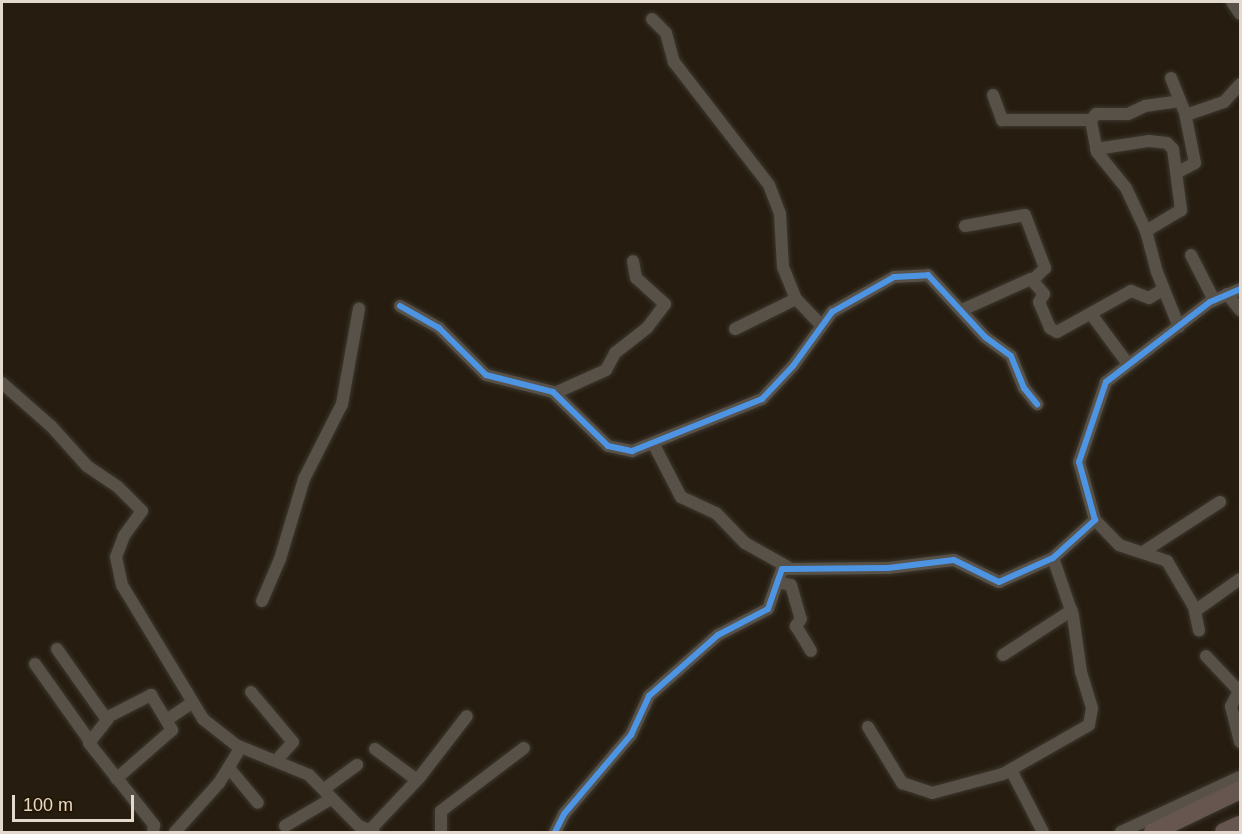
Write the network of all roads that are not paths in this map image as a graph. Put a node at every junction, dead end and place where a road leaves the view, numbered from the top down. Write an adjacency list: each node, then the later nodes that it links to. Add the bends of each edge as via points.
1 (1232, 2): 2 (street)
2 (1240, 14)
3 (652, 19): 20 (street, via 666,33 674,62 769,185 780,214 781,259)
4 (1171, 78): 7 (street)
5 (1240, 84): 8 (street, via 1224,102)
6 (993, 95): 9 (street, via 1002,120)
7 (1180, 101): 8 (street); 9 (street, via 1145,106 1128,114 1096,114)
8 (1186, 116): 11 (street, via 1196,165)
9 (1090, 120): 10 (street)
10 (1096, 149): 11 (street, via 1141,141 1167,143 1173,150); 13 (street, via 1126,188)
11 (1176, 173): 13 (street, via 1180,213)
12 (965, 226): 16 (street, via 1025,215 1045,268)
13 (1146, 231): 17 (street)
14 (1191, 255): 21 (street)
15 (633, 261): 32 (street, via 636,278 665,304 647,328 615,353 606,370)
16 (1033, 280): 24 (street); 26 (street, via 1044,294 1039,302 1052,330)
17 (1164, 289): 26 (street, via 1149,298 1131,291); 28 (street)
18 (1240, 289): 19 (street)
19 (1227, 294): 21 (street); 25 (street)
20 (796, 299): 27 (street); 29 (street)
21 (1214, 300): 28 (street)
22 (400, 306): 32 (street, via 439,328 486,375)
23 (359, 309): 42 (street, via 342,404 304,479 280,559)
24 (962, 310): 27 (street, via 932,277 904,275 854,297); 33 (street, via 985,337 1011,356 1024,388)
25 (1240, 310)
26 (1091, 314): 30 (street)
27 (821, 325): 34 (street, via 793,366 762,399)
28 (1179, 327): 30 (street)
29 (735, 329)
30 (1128, 364): 36 (street, via 1104,386 1080,454)
31 (2, 383): 53 (street, via 51,426 87,466 118,487 142,511 124,536 116,557 122,585)
32 (555, 393): 34 (street, via 612,448 632,451)
33 (1037, 404)
34 (654, 445): 39 (street, via 681,497 716,513 745,543)
35 (1220, 502): 37 (street)
36 (1095, 520): 37 (street, via 1119,545); 38 (street)
37 (1143, 552): 44 (street, via 1167,561)
38 (1053, 558): 39 (street, via 999,582 954,560 888,568); 43 (street)
39 (788, 567): 41 (street, via 779,573)
40 (1240, 579): 44 (street)
41 (777, 582): 47 (street, via 791,585 801,618 796,626); 80 (street, via 768,609 718,635 649,696 631,735 564,814)
42 (262, 601)
43 (1072, 610): 48 (street); 66 (street, via 1092,720 1085,728)
44 (1196, 611): 45 (street)
45 (1199, 630)
46 (57, 649): 55 (street)
47 (811, 651)
48 (1003, 655)
49 (1206, 656): 52 (street)
50 (35, 664): 58 (street)
51 (251, 692): 63 (street, via 293,742)
52 (1239, 692): 59 (street, via 1231,706)
53 (192, 704): 56 (street); 60 (street)
54 (467, 716): 69 (street)
55 (106, 718): 56 (street, via 151,695); 58 (street, via 107,724)
56 (168, 719): 68 (street, via 171,734)
57 (868, 727): 66 (street, via 897,777 909,788 939,792)
58 (89, 740): 68 (street)
59 (1240, 742)
60 (241, 747): 63 (street); 65 (street)
61 (524, 748): 79 (street, via 441,812)
62 (375, 749): 69 (street)
63 (276, 761): 71 (street, via 309,775)
64 (357, 765): 71 (street)
65 (229, 768): 72 (street); 78 (street)
66 (1011, 770): 81 (street)
67 (1240, 777): 82 (street)
68 (116, 779): 77 (street, via 154,825)
69 (417, 780): 76 (street)
70 (1240, 790): 83 (highway)
71 (328, 794): 74 (street); 75 (street)
72 (258, 803)
73 (1240, 825): 84 (highway)
74 (285, 826)
75 (355, 828): 76 (street)
76 (372, 831)
77 (153, 832)
78 (175, 832)
79 (441, 832)
80 (555, 832)
81 (1043, 832)
82 (1121, 832)
83 (1153, 832)
84 (1224, 832)

